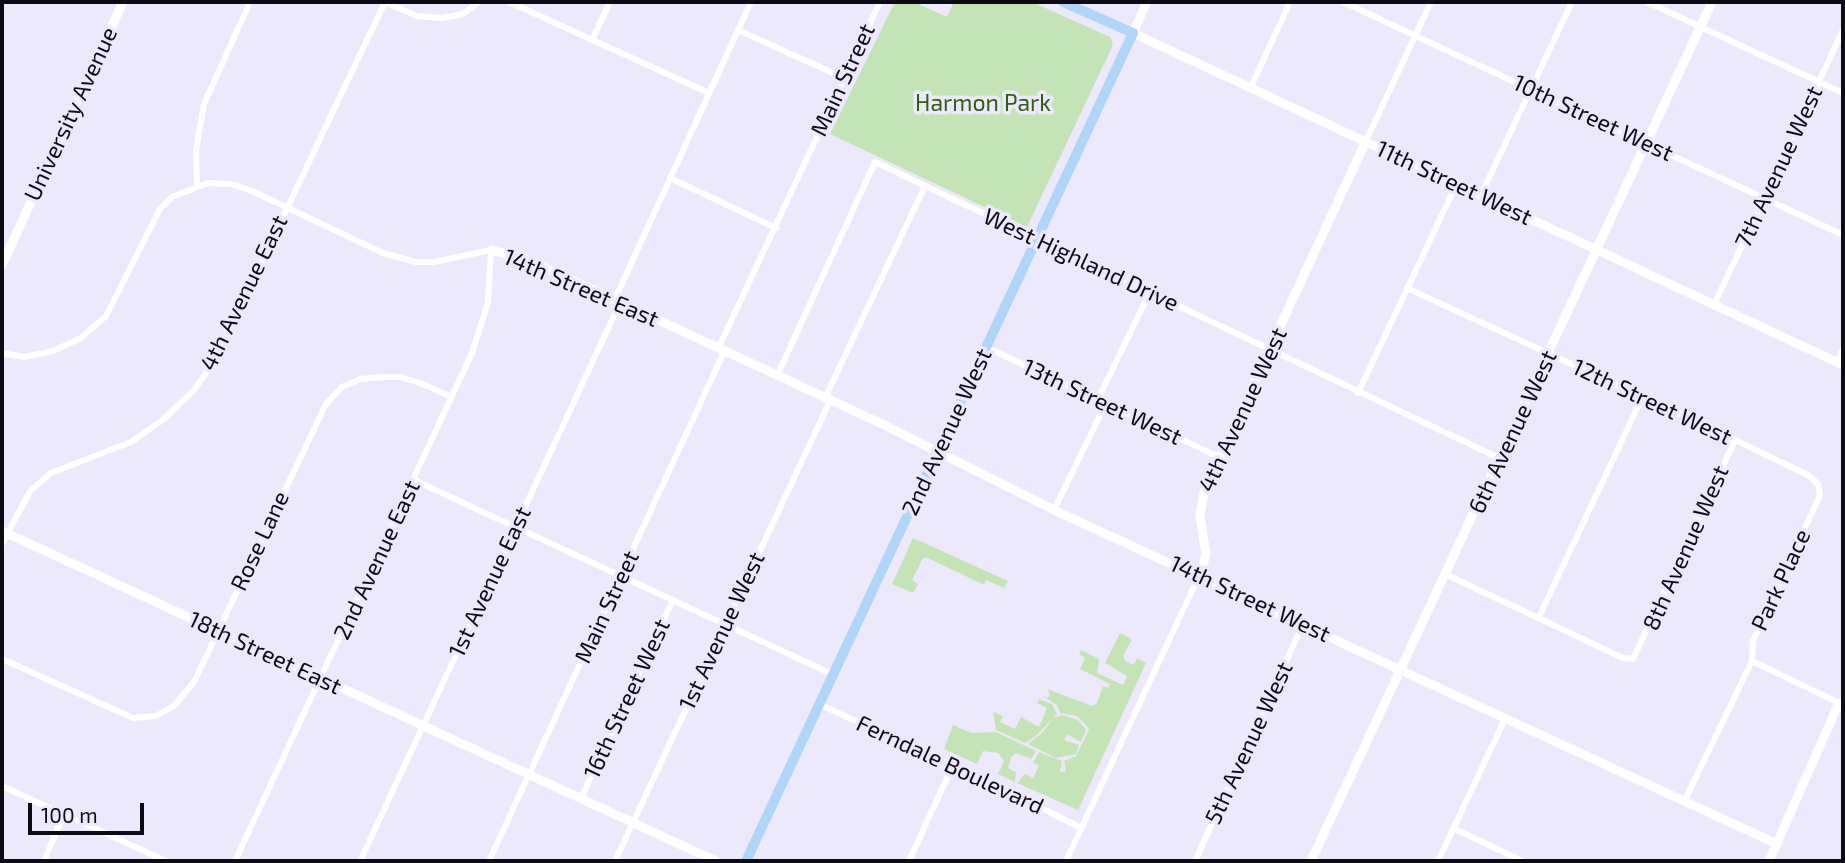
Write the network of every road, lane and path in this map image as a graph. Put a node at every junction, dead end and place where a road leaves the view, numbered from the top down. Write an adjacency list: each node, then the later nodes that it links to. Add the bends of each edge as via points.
1 (123, 2): 43 (street, University Avenue)
2 (250, 2): 34 (street, via 204,104 196,151)
3 (385, 2): 4 (street, via 417,16 442,18 463,14); 37 (street, 4th Avenue East)
4 (479, 2)
5 (509, 2): 22 (street)
6 (610, 2): 22 (street)
7 (751, 2): 18 (street, 1st Avenue East)
8 (880, 2): 23 (street, Main Street)
9 (1063, 2): 20 (main road, 11th Street West)
10 (1147, 2): 20 (street, 2nd Avenue West)
11 (1290, 2): 25 (street)
12 (1343, 2): 21 (street, 10th Street West)
13 (1431, 2): 21 (street, 4th Avenue West)
14 (1572, 2): 26 (street)
15 (1647, 2): 17 (street)
16 (1712, 2): 17 (street, 6th Avenue West)
17 (1700, 26): 24 (street); 30 (street, 6th Avenue West)
18 (738, 30): 23 (street); 27 (street, 1st Avenue East)
19 (1843, 30): 24 (street, 7th Avenue West)
20 (1133, 33): 25 (street, 11th Street West); 40 (main road, 2nd Avenue West)
21 (1415, 36): 26 (street, 10th Street West); 29 (street, 4th Avenue West)
22 (592, 40): 27 (street)
23 (844, 78): 38 (street, Main Street)
24 (1819, 82): 28 (street); 36 (street, 7th Avenue West)
25 (1251, 87): 29 (street, 11th Street West)
26 (1531, 89): 30 (street, 10th Street West); 35 (street)
27 (709, 93): 31 (street, 1st Avenue East)
28 (1843, 93)
29 (1366, 141): 32 (street, 11th Street West); 51 (street, 4th Avenue West)
30 (1648, 144): 36 (street, 10th Street West); 42 (street, 6th Avenue West)
31 (670, 178): 38 (street); 46 (street, 1st Avenue East)
32 (1457, 183): 35 (street, 11th Street West); 44 (street)
33 (925, 186): 40 (street, West Highland Drive); 55 (street, West Highland Drive, via 874,162); 59 (street, 1st Avenue West)
34 (197, 187): 37 (street, 14th Street East, via 230,184); 52 (street, via 172,197 160,209 106,316 81,338 24,357)
35 (1481, 195): 42 (street, 11th Street West)
36 (1764, 198): 39 (street, 10th Street West); 47 (street, 7th Avenue West)
37 (287, 208): 41 (street, 14th Street East, via 383,253 416,262); 70 (street, 4th Avenue East, via 215,360 194,390 131,442 51,473 30,491)
38 (776, 228): 50 (street, Main Street)
39 (1843, 235)
40 (1037, 239): 45 (street, West Highland Drive); 48 (main road, 2nd Avenue West)
41 (491, 250): 46 (street, 14th Street East, via 526,259); 57 (street, 2nd Avenue East, via 485,320)
42 (1598, 250): 47 (street, 11th Street West); 53 (street, 6th Avenue West)
43 (2, 265)
44 (1407, 288): 53 (street, 12th Street West); 56 (street)
45 (1150, 292): 51 (street, West Highland Drive); 60 (street)
46 (617, 302): 50 (street, 14th Street East); 69 (street, 1st Avenue East)
47 (1714, 305): 54 (street, 11th Street West)
48 (986, 347): 60 (street, 13th Street West); 63 (main road, 2nd Avenue West)
49 (1843, 349): 54 (street)
50 (721, 351): 55 (street, 14th Street West); 73 (street, Main Street)
51 (1270, 351): 56 (street, West Highland Drive); 64 (street, 4th Avenue West)
52 (2, 353)
53 (1549, 354): 58 (street, 12th Street West); 65 (street, 6th Avenue West)
54 (1840, 364)
55 (777, 376): 59 (street, 14th Street West)
56 (1358, 393): 65 (street, West Highland Drive)
57 (452, 397): 66 (street, 2nd Avenue East); 79 (street, Rose Lane, via 400,377 360,379 342,387 315,424)
58 (1642, 398): 62 (street, 12th Street West); 76 (street)
59 (827, 400): 63 (street, 14th Street West); 77 (street, 1st Avenue West)
60 (1097, 401): 61 (street, 13th Street West)
61 (1105, 405): 64 (street, 13th Street West); 68 (street)
62 (1735, 440): 67 (street, 12th Street West); 76 (street, 8th Avenue West, via 1636,656 1623,658)
63 (937, 452): 68 (street, 14th Street West); 83 (main road, 2nd Avenue West)
64 (1219, 457): 74 (street, 4th Avenue West, via 1202,498 1206,555)
65 (1501, 459): 72 (street, 6th Avenue West)
66 (414, 480): 69 (street, 16th Street West); 84 (street, 2nd Avenue East)
67 (1818, 484): 81 (street, Park Place, via 1816,505 1753,641)
68 (1054, 510): 74 (street, 14th Street West)
69 (515, 527): 73 (street, 16th Street West); 88 (street, 1st Avenue East)
70 (4, 532): 71 (street, 4th Avenue East); 79 (street, 18th Street East)
71 (2, 544)
72 (1445, 575): 76 (street); 82 (street, 6th Avenue West)
73 (622, 576): 75 (street, 16th Street West); 90 (street, Main Street)
74 (1199, 576): 78 (street, 14th Street West); 96 (street, 4th Avenue West)
75 (673, 600): 77 (street, 16th Street West); 92 (street, 16th Street West)
76 (1539, 617)
77 (726, 624): 83 (street, 16th Street West); 95 (street, 1st Avenue West)
78 (1304, 624): 82 (street, 14th Street West); 109 (street, 5th Avenue West)
79 (218, 631): 80 (street, Rose Lane, via 186,695 156,716 133,718 111,710); 84 (street, 18th Street East)
80 (2, 659)
81 (1752, 661): 86 (street, Park Place); 93 (street)
82 (1400, 669): 87 (street, 14th Street West); 110 (street, 6th Avenue West)
83 (835, 674): 85 (main road, 2nd Avenue West)
84 (321, 679): 88 (street, 18th Street East); 101 (street, 2nd Avenue East)
85 (820, 704): 89 (street, Ferndale Boulevard); 106 (main road, 2nd Avenue West)
86 (1841, 704): 98 (street)
87 (1505, 719): 93 (street, 14th Street West); 97 (street)
88 (423, 725): 90 (street, 18th Street East); 102 (street, 1st Avenue East)
89 (953, 765): 96 (street, Ferndale Boulevard); 107 (street)
90 (530, 774): 92 (street, 18th Street East); 103 (street, Main Street)
91 (2, 786): 94 (street)
92 (581, 797): 95 (street, 18th Street East)
93 (1684, 802): 98 (street, 14th Street West)
94 (64, 814): 99 (street); 100 (street)
95 (633, 822): 104 (street, 1st Avenue West); 105 (street, 18th Street East)
96 (1081, 828): 108 (street, 4th Avenue West)
97 (1453, 828): 111 (street); 112 (street)
98 (1777, 844): 113 (street)
99 (44, 861)
100 (166, 861)
101 (235, 861)
102 (360, 861)
103 (489, 861)
104 (615, 861)
105 (716, 861)
106 (746, 861)
107 (909, 861)
108 (1066, 861)
109 (1195, 861)
110 (1311, 861)
111 (1438, 861)
112 (1522, 861)
113 (1769, 861)

